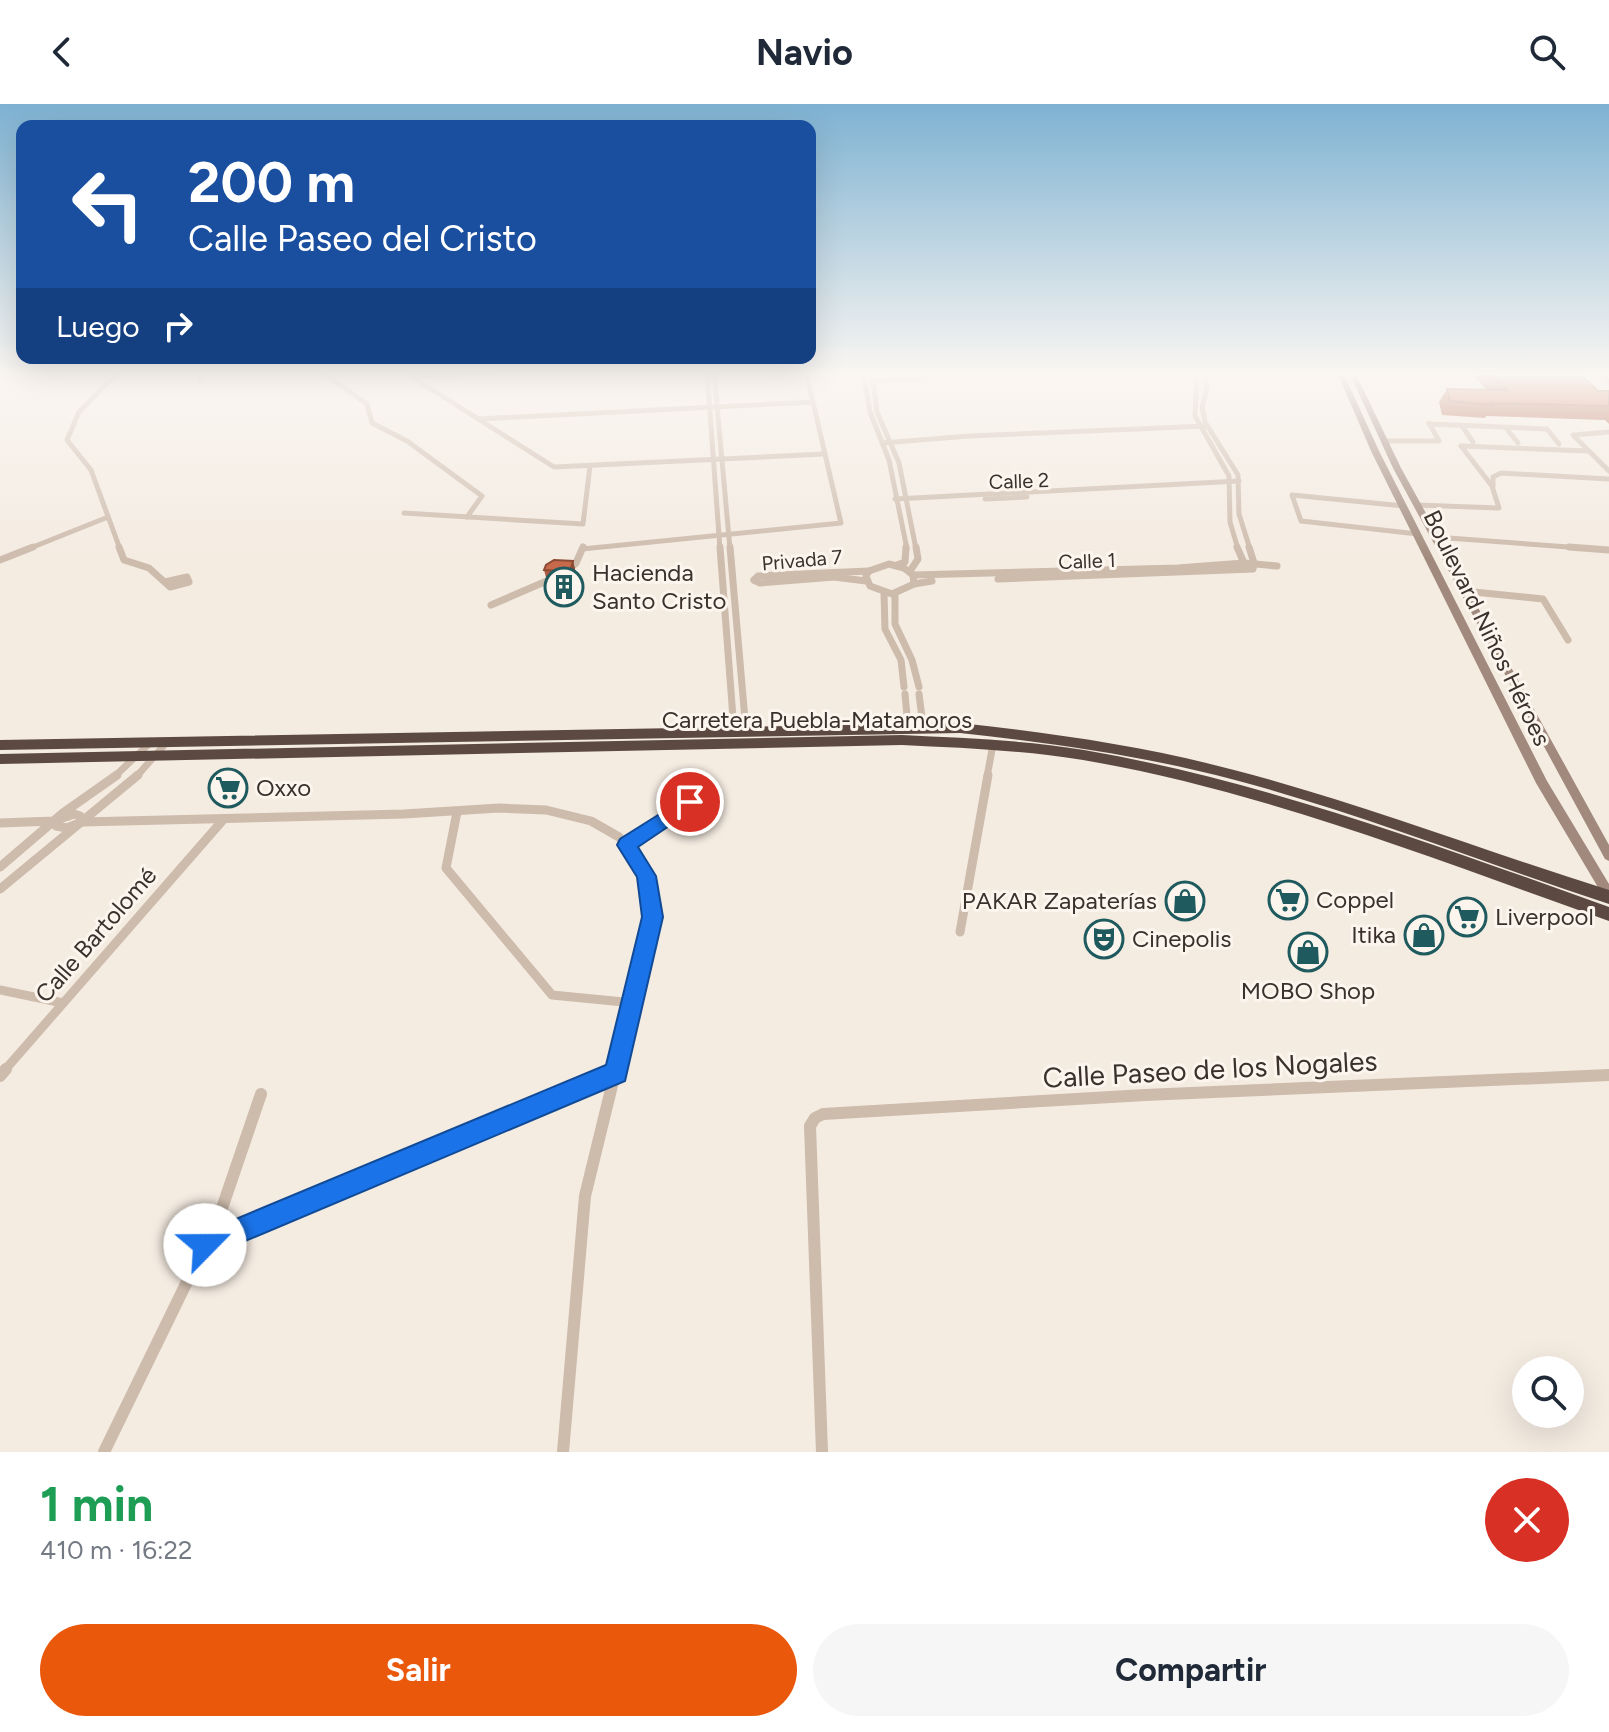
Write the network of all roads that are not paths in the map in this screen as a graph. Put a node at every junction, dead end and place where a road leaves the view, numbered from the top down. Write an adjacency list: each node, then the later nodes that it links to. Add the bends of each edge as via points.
1 (68, 435): 37 (street, via 91,470)
2 (395, 435): 38 (street, via 482,496)
3 (503, 435): 26 (street, via 554,467)
4 (716, 435): 25 (street)
5 (820, 435): 24 (street)
6 (883, 435): 18 (street)
7 (884, 435): 18 (street)
8 (983, 435): 18 (street)
9 (1207, 435): 29 (street)
10 (1209, 435): 30 (street)
11 (1370, 435): 35 (main road, Boulevard Niños Héroes)
12 (1381, 435): 19 (main road, Boulevard Niños Héroes)
13 (1436, 435): 19 (street, via 1439,441)
14 (1468, 435): 20 (street)
15 (1512, 435): 21 (street)
16 (1551, 435): 22 (street)
17 (1574, 435): 23 (street)
18 (886, 440): 32 (street, via 899,463); 33 (street)
19 (1384, 441): 34 (main road, Boulevard Niños Héroes)
20 (1473, 442)
21 (1518, 443)
22 (1559, 444)
23 (1588, 451): 27 (street); 31 (street, via 1461,446)
24 (824, 454): 25 (street); 39 (street, via 841,523)
25 (718, 459): 26 (street); 39 (street)
26 (590, 466): 38 (street, via 583,524)
27 (1609, 471)
28 (1609, 479): 31 (street, via 1501,473 1493,477)
29 (1230, 483): 30 (street, Calle 2); 32 (street, Calle 2); 44 (street, via 1232,536)
30 (1239, 484): 45 (street, via 1239,514)
31 (1492, 486): 34 (street, via 1499,508)
32 (905, 500): 33 (street, Calle 2); 49 (street, via 918,559)
33 (896, 502): 46 (street, via 908,555)
34 (1417, 505): 41 (main road, Boulevard Niños Héroes)
35 (1404, 506): 40 (main road, Boulevard Niños Héroes); 40 (street, via 1292,495 1301,521)
36 (404, 513): 38 (street)
37 (108, 517): 43 (street); 52 (street, via 124,560 149,568)
38 (467, 517)
39 (724, 531): 57 (street, via 583,547 563,574); 59 (street); 60 (street)
40 (1418, 534): 79 (main road, Boulevard Niños Héroes, via 1542,783)
41 (1435, 537): 42 (street); 54 (main road, Boulevard Niños Héroes)
42 (1609, 550)
43 (0, 560)
44 (1244, 563): 45 (street, Calle 1); 50 (street, Calle 1)
45 (1254, 563): 47 (street, Calle 1); 50 (street, Calle 1, via 1253,569)
46 (897, 565): 48 (street); 49 (street)
47 (1277, 566)
48 (869, 571): 51 (street); 51 (street, Privada 7, via 754,580)
49 (912, 573): 50 (street, Calle 1); 53 (street)
50 (1083, 574): 53 (street, Calle 1)
51 (866, 581): 55 (street)
52 (165, 582)
53 (914, 584): 56 (street)
54 (1464, 591): 58 (street, via 1543,599); 76 (main road, Boulevard Niños Héroes)
55 (884, 593): 56 (street); 62 (street, via 885,629 901,660)
56 (895, 594): 61 (street, via 895,624 912,660)
57 (491, 605)
58 (1568, 640)
59 (741, 673): 60 (street); 63 (street)
60 (730, 674): 63 (street)
61 (923, 726): 62 (highway, Carretera Puebla-Matamoros); 79 (highway, Carretera Puebla-Matamoros, via 1080,742 1235,775)
62 (908, 727): 63 (highway, Carretera Puebla-Matamoros)
63 (740, 731): 66 (highway, Carretera Puebla-Matamoros)
64 (993, 744): 66 (highway, Carretera Puebla-Matamoros, via 902,740); 80 (highway, Carretera Puebla-Matamoros, via 1108,760 1246,794); 81 (street)
65 (0, 745): 66 (highway, Carretera Puebla-Matamoros)
66 (159, 746): 67 (highway, Carretera Puebla-Matamoros); 73 (street, via 139,774)
67 (140, 755): 68 (highway, Carretera Puebla-Matamoros); 72 (street)
68 (0, 759)
69 (690, 802): 75 (street)
70 (457, 812): 71 (street); 75 (street, via 561,812 591,821); 84 (street, via 446,868 552,995)
71 (223, 820): 73 (street); 83 (street, Calle Bartolomé)
72 (54, 821): 73 (street, via 63,828); 74 (street); 77 (street)
73 (82, 822): 78 (street)
74 (0, 823)
75 (627, 845): 84 (street, via 646,876 653,917)
76 (1609, 856)
77 (0, 867)
78 (0, 889)
79 (1609, 896)
80 (1609, 914)
81 (960, 932)
82 (0, 990): 83 (street)
83 (63, 1003): 87 (street, Calle Bartolomé)
84 (634, 1003): 85 (street)
85 (616, 1073): 89 (street); 91 (street, via 585,1196)
86 (1609, 1075): 92 (street, Calle Paseo de los Nogales, via 823,1114 810,1126)
87 (0, 1076)
88 (261, 1094): 89 (street)
89 (205, 1245): 90 (street)
90 (104, 1452)
91 (563, 1452)
92 (822, 1452)

